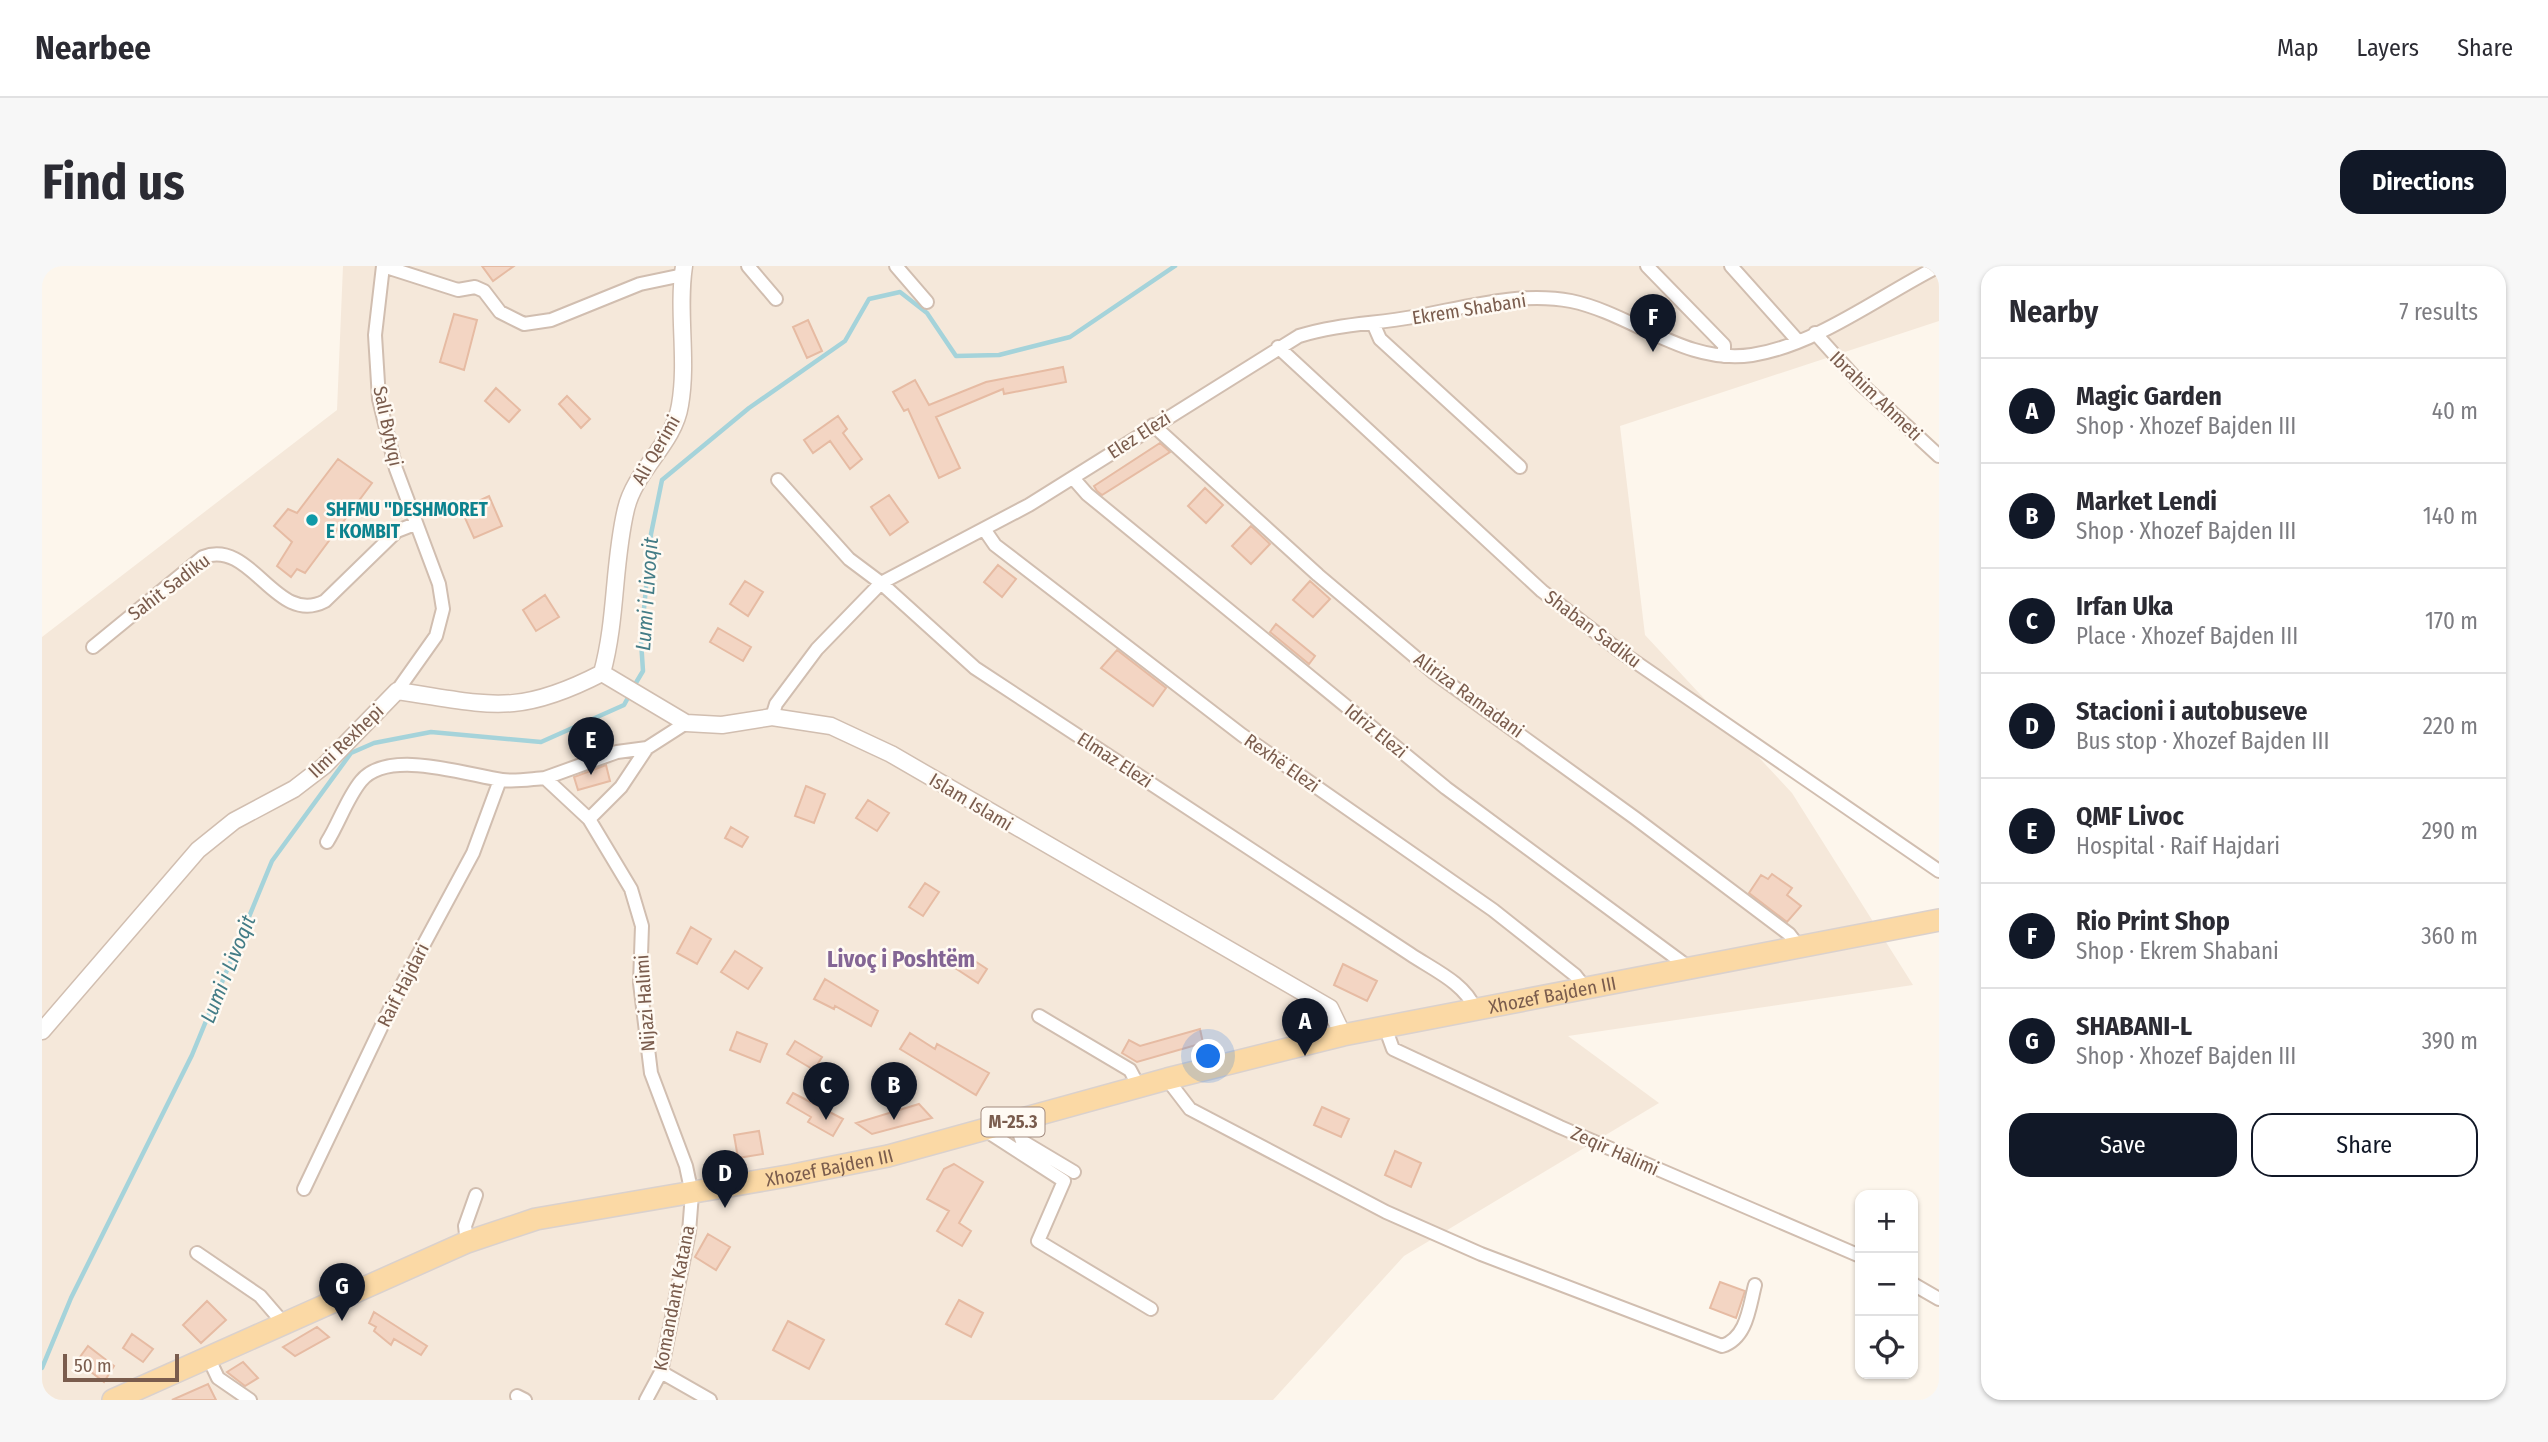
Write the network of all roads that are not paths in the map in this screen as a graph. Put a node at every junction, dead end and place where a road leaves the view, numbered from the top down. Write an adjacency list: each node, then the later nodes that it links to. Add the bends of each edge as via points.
1 (383, 266): 7 (street, Sali Bytyqi, via 458,290 475,287 484,291 500,312 524,324 551,320); 20 (street, Sali Bytyqi, via 375,335 379,399)
2 (748, 266): 8 (street)
3 (896, 266): 9 (street)
4 (1647, 266): 14 (street, via 1724,345)
5 (1731, 266): 12 (street)
6 (1939, 267): 11 (street, Ekrem Shabani)
7 (683, 270): 24 (street, Ali Qerimi, via 680,408 668,435 641,472 626,507)
8 (776, 299)
9 (927, 302)
10 (1373, 323): 13 (street, Elez Elezi, via 1327,327); 14 (street, Ekrem Shabani, via 1519,300 1570,301 1686,348); 17 (street, via 1380,339)
11 (1815, 333): 12 (street, Ekrem Shabani); 16 (street, Ibrahim Ahmeti, via 1860,383)
12 (1798, 341): 14 (street, Ekrem Shabani, via 1753,355)
13 (1278, 347): 15 (street, Elez Elezi); 33 (street, Shaban Sadiku, via 1542,591 1621,652)
14 (1724, 356)
15 (1153, 425): 18 (street, Elez Elezi); 35 (street, Aliriza Ramadani, via 1433,672 1646,826 1789,934)
16 (1939, 456)
17 (1520, 467)
18 (1073, 478): 21 (street, Elez Elezi); 36 (street, Idriz Elezi, via 1108,512 1446,788)
19 (778, 480): 22 (street, Elmaz Elezi, via 849,559)
20 (415, 524): 23 (street, Sahit Sadiku, via 397,531 325,601 311,608 297,607 231,556 216,552 202,557); 25 (street, Sali Bytyqi, via 439,584 443,609 436,636)
21 (984, 529): 22 (street, Elez Elezi); 37 (street, Rexhë Elezi, via 995,545 1231,727 1493,910 1575,975)
22 (881, 583): 26 (street, Elez Elezi, via 817,649 776,704); 38 (street, Elmaz Elezi, via 975,668 1410,954 1461,989)
23 (93, 647)
24 (607, 677): 25 (street, Ilmi Rexhepi, via 515,705 480,705); 27 (street)
25 (397, 691): 40 (street, Ilmi Rexhepi, via 324,766 294,789 234,821 198,850)
26 (772, 717): 27 (street, Islam Islami, via 722,725); 42 (street, Islam Islami, via 831,726 891,754 1330,1009)
27 (686, 723): 28 (street)
28 (647, 748): 29 (street, via 617,752); 31 (street, via 621,787)
29 (545, 778): 30 (street); 31 (street)
30 (500, 780): 32 (street, via 448,768 394,766 371,773 361,781); 48 (street, Raif Hajdari, via 473,853 396,996)
31 (589, 819): 49 (street, Nijazi Halimi, via 631,889 642,926 640,984 651,1073)
32 (327, 842)
33 (1939, 871)
34 (1939, 920): 35 (main road, Xhozef Bajden III / M-25.3)
35 (1799, 947): 36 (main road, Xhozef Bajden III / M-25.3)
36 (1691, 969): 37 (main road, Xhozef Bajden III / M-25.3)
37 (1586, 989): 38 (main road, Xhozef Bajden III / M-25.3)
38 (1475, 1009): 41 (main road, Xhozef Bajden III / M-25.3)
39 (1039, 1017): 44 (street, via 1130,1070)
40 (45, 1023)
41 (1385, 1027): 42 (main road, Xhozef Bajden III / M-25.3); 53 (street, Zeqir Halimi, via 1393,1049)
42 (1343, 1035): 43 (main road, Xhozef Bajden III / M-25.3)
43 (1167, 1079): 44 (main road, Xhozef Bajden III / M-25.3); 54 (street, via 1190,1109 1386,1212 1480,1254 1722,1346 1741,1333)
44 (1139, 1087): 45 (main road, Xhozef Bajden III / M-25.3)
45 (1015, 1121): 46 (main road, Xhozef Bajden III / M-25.3); 47 (street, via 1022,1141)
46 (985, 1130): 49 (main road, Xhozef Bajden III / M-25.3, via 888,1156); 57 (street, via 1064,1181 1038,1241)
47 (1074, 1172)
48 (304, 1189)
49 (692, 1194): 51 (main road, Xhozef Bajden III / M-25.3, via 536,1219); 60 (street, Komandant Katana, via 689,1232)
50 (476, 1195): 51 (street, via 465,1226)
51 (467, 1242): 58 (main road, Xhozef Bajden III / M-25.3)
52 (197, 1253): 58 (street, via 260,1296)
53 (1855, 1254)
54 (1755, 1285)
55 (1918, 1287): 56 (street)
56 (1939, 1299)
57 (1151, 1309)
58 (285, 1325): 59 (main road, Xhozef Bajden III / M-25.3)
59 (209, 1359): 61 (main road, Xhozef Bajden III / M-25.3); 62 (street, via 218,1378)
60 (661, 1372): 63 (street, Komandant Katana); 64 (street)
61 (113, 1400)
62 (250, 1400)
63 (646, 1400)
64 (710, 1400)

